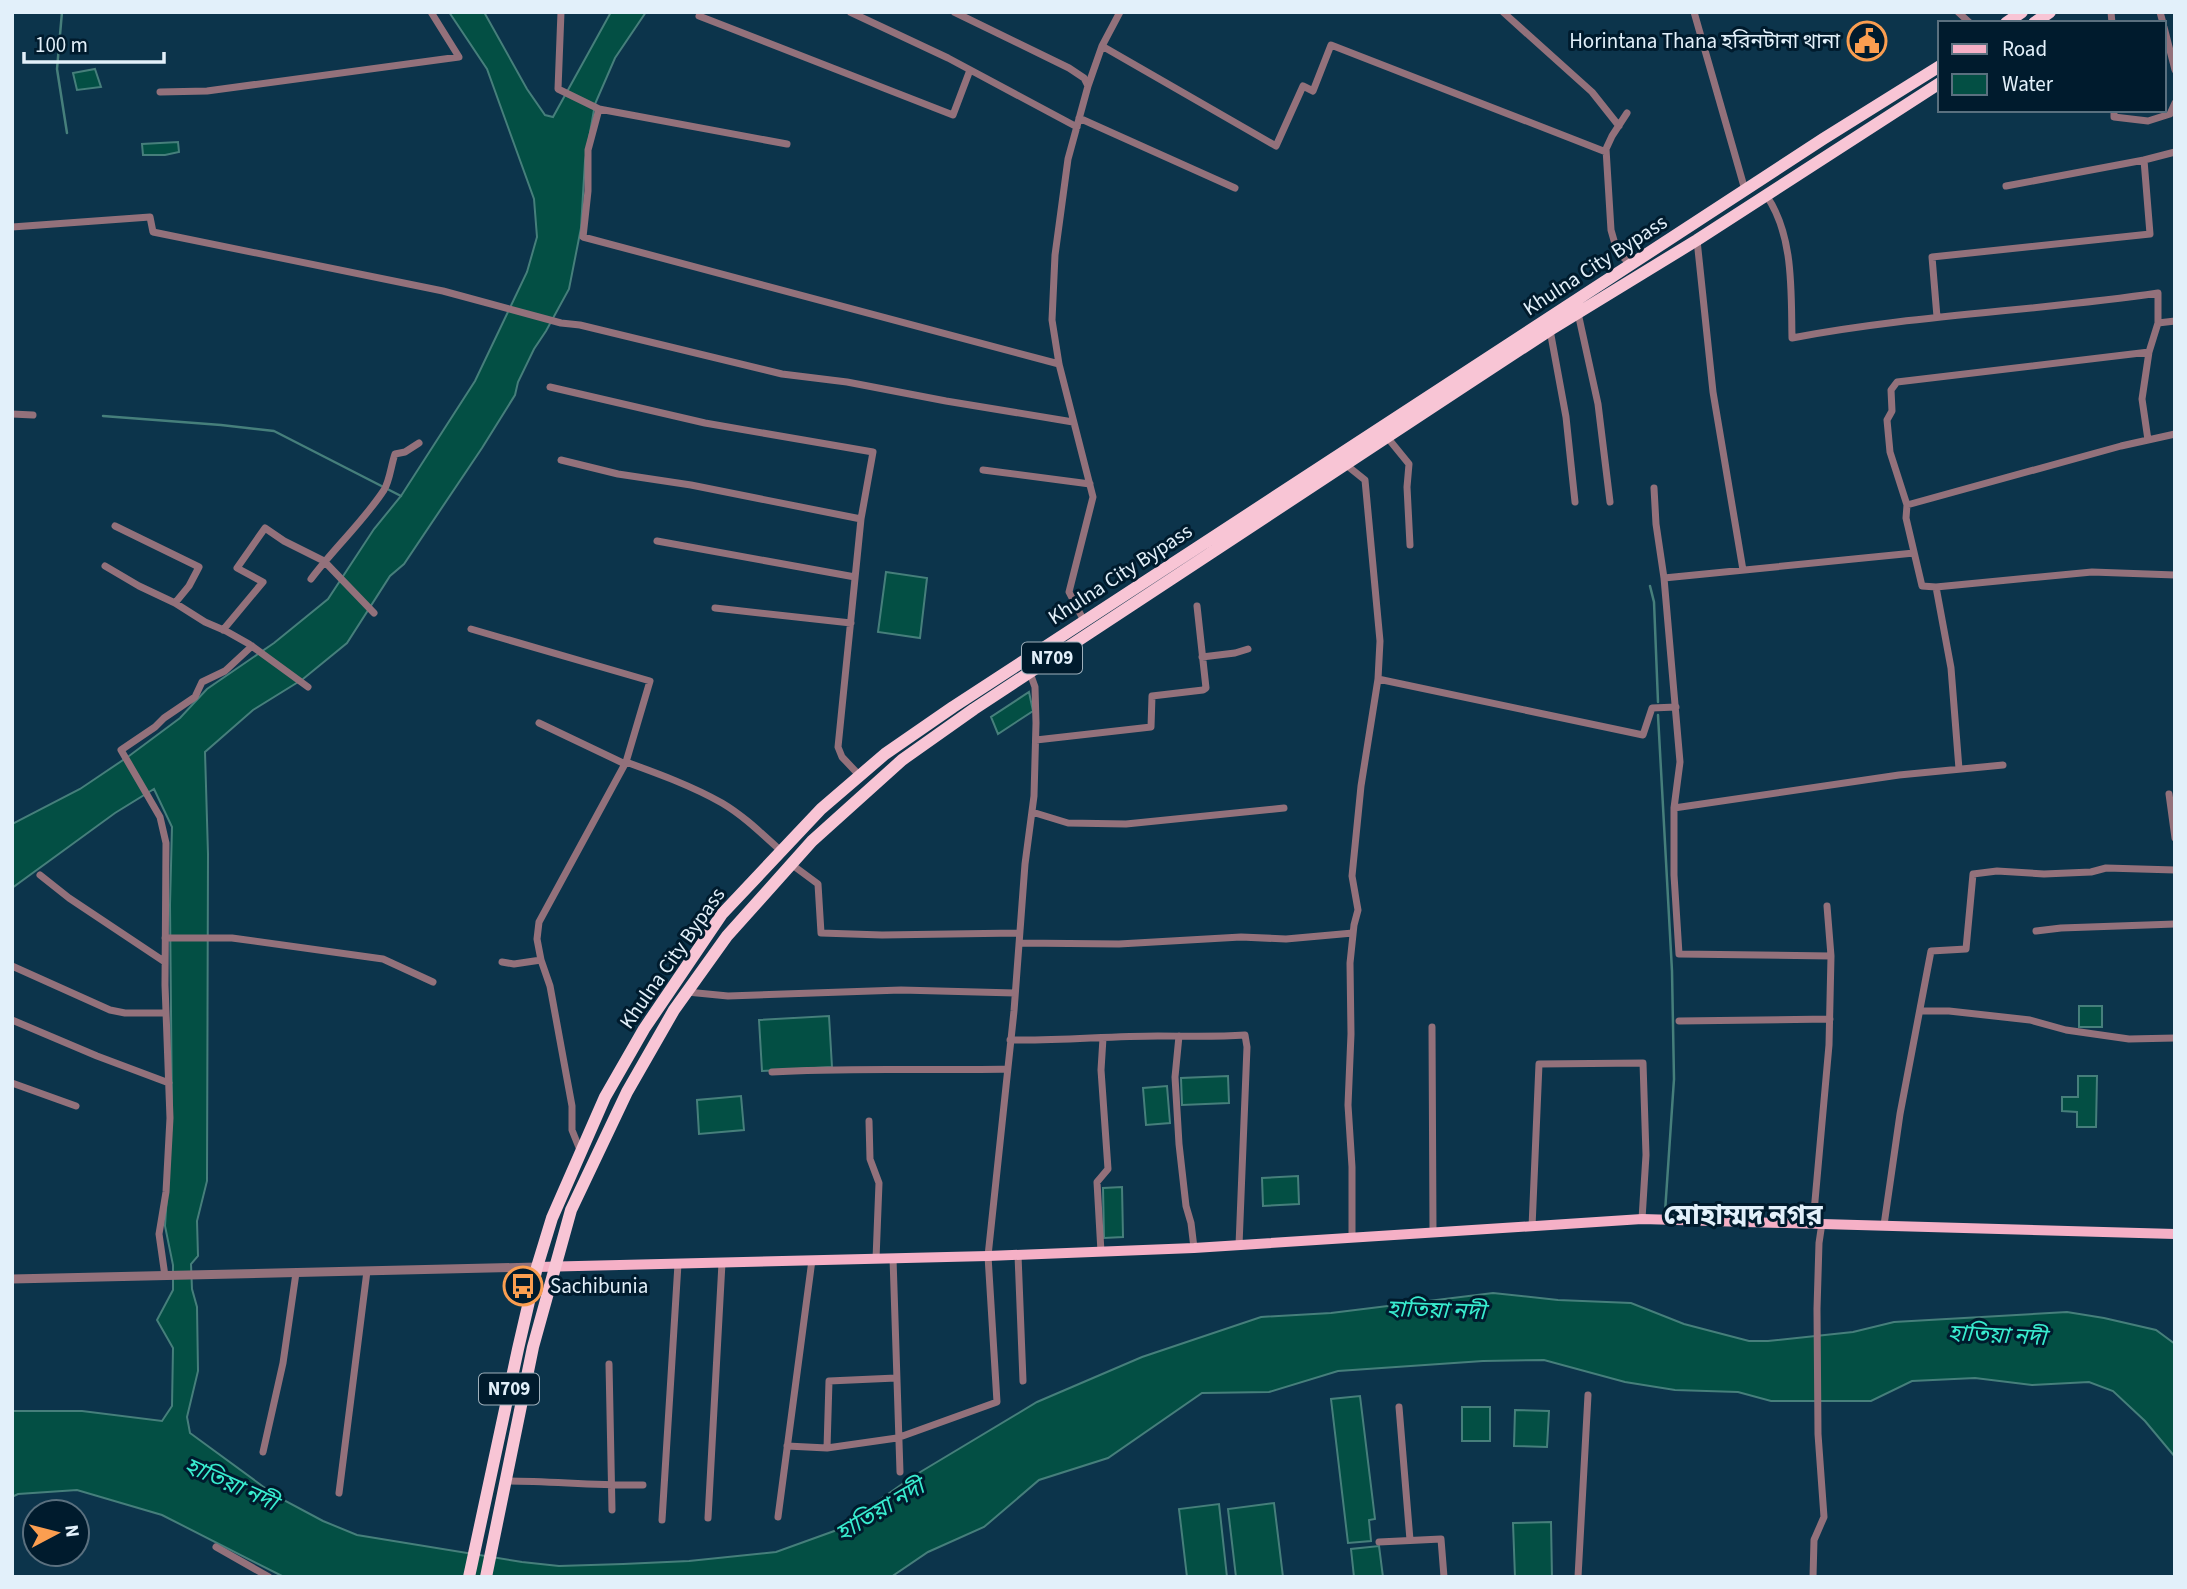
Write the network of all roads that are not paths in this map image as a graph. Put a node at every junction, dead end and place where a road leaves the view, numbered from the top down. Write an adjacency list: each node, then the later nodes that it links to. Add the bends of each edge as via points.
1 (431, 12): 16 (street, via 459,57 207,91)
2 (561, 12): 18 (street, via 558,89)
3 (850, 12): 12 (street)
4 (954, 12): 15 (street, via 1069,68 1084,78)
5 (1120, 12): 10 (street)
6 (1503, 12): 22 (street, via 1592,92)
7 (1695, 12): 30 (street)
8 (699, 16): 12 (street, via 953,116)
9 (2166, 33): 13 (street)
10 (1102, 46): 15 (street); 25 (street, via 1276,146 1303,86 1313,91 1331,45)
11 (1938, 67): 30 (highway, Khulna City Bypass / N709)
12 (971, 70): 23 (street)
13 (2175, 70)
14 (1938, 84): 31 (highway, Khulna City Bypass / N709)
15 (1087, 86): 21 (street)
16 (160, 92)
17 (2175, 103): 19 (street, via 2170,114 2148,121 2114,117)
18 (598, 108): 24 (street); 41 (street, via 588,150 583,237)
19 (2114, 112)
20 (1627, 113): 22 (street)
21 (1079, 118): 23 (street); 29 (street)
22 (1619, 126): 25 (street)
23 (1077, 127): 41 (street, via 1055,255 1052,320)
24 (787, 144)
25 (1606, 152): 34 (street, via 1611,230 1617,250)
26 (2175, 152): 27 (street)
27 (2144, 160): 28 (street); 36 (street, via 2150,234 1932,257)
28 (2006, 186)
29 (1235, 188)
30 (1745, 191): 34 (highway, Khulna City Bypass / N709)
31 (1766, 195): 33 (highway, Khulna City Bypass / N709); 36 (street, via 1785,240 1792,338)
32 (12, 228): 45 (street, via 150,217 153,232 443,291 782,374)
33 (1697, 240): 35 (highway, Khulna City Bypass / N709); 65 (street, via 1713,392)
34 (1631, 265): 75 (highway, Khulna City Bypass / N709)
35 (1578, 313): 39 (highway, Khulna City Bypass / N709); 56 (street, via 1598,404)
36 (1937, 317): 38 (street, via 2158,293)
37 (2175, 321): 38 (street)
38 (2158, 323): 40 (street)
39 (1550, 330): 47 (highway, Khulna City Bypass / N709); 55 (street)
40 (2148, 352): 48 (street, via 2142,399); 57 (street, via 1897,382 1891,390 1892,411 1887,420 1890,452)
41 (1059, 364): 45 (street)
42 (550, 387): 58 (street, via 705,423 873,452)
43 (12, 414): 44 (street)
44 (33, 415)
45 (1073, 422): 53 (street)
46 (2175, 435): 48 (street)
47 (1387, 437): 51 (highway, Khulna City Bypass / N709); 61 (street, via 1409,464)
48 (2148, 440): 57 (street)
49 (419, 443): 63 (street, via 395,454 385,488)
50 (561, 460): 58 (street)
51 (1345, 464): 82 (highway, Khulna City Bypass / N709); 83 (street, via 1365,480 1380,641)
52 (983, 470): 53 (street)
53 (1090, 484): 75 (street, via 1092,507 1069,592)
54 (1654, 488): 68 (street)
55 (1575, 502)
56 (1610, 502)
57 (1907, 505): 62 (street)
58 (860, 519): 67 (street)
59 (115, 526): 71 (street, via 199,567)
60 (657, 541): 67 (street)
61 (1410, 545)
62 (1914, 553): 65 (street); 70 (street, via 1922,586)
63 (324, 561): 69 (street); 74 (street); 78 (street, via 265,527 237,568 263,582)
64 (105, 566): 71 (street)
65 (1743, 570): 68 (street)
66 (2175, 575): 70 (street, via 2092,572)
67 (855, 577): 76 (street)
68 (1664, 578): 85 (street)
69 (311, 579)
70 (1936, 587): 90 (street, via 1951,668)
71 (175, 603): 78 (street)
72 (1197, 606): 81 (street)
73 (715, 608): 76 (street)
74 (372, 612)
75 (1084, 621): 91 (highway, Khulna City Bypass / N709, via 885,754)
76 (851, 623): 91 (street, via 838,747)
77 (471, 629): 88 (street, via 650,681)
78 (223, 630): 79 (street)
79 (255, 648): 84 (street); 106 (street, via 202,682 195,697 121,750 160,817 166,843)
80 (1248, 649): 81 (street)
81 (1202, 657): 87 (street, via 1206,688 1152,696 1151,727)
82 (1030, 673): 87 (street, via 1035,687); 98 (highway, Khulna City Bypass / N709, via 902,760)
83 (1378, 679): 85 (street, via 1643,735 1652,708); 105 (street, via 1360,786 1352,876 1358,910)
84 (306, 685)
85 (1676, 707): 94 (street, via 1679,762)
86 (539, 723): 88 (street)
87 (1036, 740): 95 (street)
88 (626, 763): 97 (street, via 722,803); 109 (street, via 540,922)
89 (2003, 765): 90 (street)
90 (1959, 769): 94 (street)
91 (860, 776): 97 (highway, Khulna City Bypass / N709)
92 (2169, 794): 96 (street)
93 (1284, 808): 95 (street, via 1126,824 1068,823)
94 (1674, 808): 108 (street, via 1679,954)
95 (1032, 813): 104 (street)
96 (2175, 838)
97 (781, 850): 132 (highway, Khulna City Bypass / N709, via 722,914 644,1029 605,1097)
98 (791, 864): 104 (street, via 818,884 821,933); 114 (highway, Khulna City Bypass / N709, via 727,936)
99 (2175, 870): 116 (street, via 1973,874 1966,949 1931,951)
100 (40, 875): 110 (street)
101 (1827, 906): 108 (street)
102 (2175, 924): 103 (street)
103 (2036, 931)
104 (1019, 933): 107 (street)
105 (1353, 933): 107 (street, via 1119,944); 139 (street, via 1348,1105)
106 (167, 938): 110 (street); 113 (street, via 264,942 383,960)
107 (1019, 943): 115 (street)
108 (1831, 956): 119 (street)
109 (541, 960): 111 (street); 132 (street, via 550,986 572,1129)
110 (165, 961): 117 (street)
111 (502, 962)
112 (12, 965): 117 (street, via 110,1010)
113 (433, 982)
114 (687, 992): 115 (street, via 728,996 901,990); 151 (highway, Khulna City Bypass / N709, via 627,1092 571,1210)
115 (1015, 993): 125 (street)
116 (1920, 1011): 124 (street, via 2030,1020 2129,1039); 135 (street)
117 (166, 1013): 129 (street)
118 (12, 1020): 129 (street)
119 (1830, 1020): 120 (street); 134 (street)
120 (1679, 1021)
121 (1432, 1027): 137 (street)
122 (1179, 1036): 123 (street); 140 (street, via 1245,1035); 141 (street, via 1175,1077 1179,1144)
123 (1103, 1038): 125 (street); 142 (street, via 1108,1169 1097,1182)
124 (2175, 1038)
125 (1010, 1040): 126 (street)
126 (1007, 1069): 127 (street); 144 (street)
127 (772, 1072)
128 (12, 1083): 130 (street)
129 (169, 1083): 154 (street, via 166,1192 159,1234)
130 (76, 1106)
131 (869, 1121): 146 (street, via 870,1159 879,1183)
132 (581, 1152): 150 (highway, Khulna City Bypass / N709, via 552,1218)
133 (1642, 1219): 134 (main road); 136 (main road); 136 (street, via 1646,1155 1643,1063 1539,1063)
134 (1818, 1223): 135 (main road); 182 (street, via 1818,1434 1824,1517 1814,1540)
135 (1884, 1225): 138 (main road)
136 (1532, 1227): 137 (main road)
137 (1433, 1232): 139 (main road)
138 (2175, 1234)
139 (1352, 1236): 140 (main road)
140 (1239, 1245): 141 (main road)
141 (1194, 1248): 142 (main road)
142 (1101, 1252): 143 (main road)
143 (1018, 1255): 144 (main road); 158 (street)
144 (988, 1256): 145 (main road); 161 (street, via 997,1402)
145 (893, 1258): 146 (main road); 157 (street)
146 (876, 1259): 147 (main road)
147 (812, 1260): 148 (main road); 162 (street)
148 (722, 1263): 149 (main road); 172 (street)
149 (678, 1264): 151 (main road); 173 (street)
150 (537, 1267): 151 (main road); 152 (street); 178 (highway, Khulna City Bypass / N709)
151 (555, 1267): 166 (highway, Khulna City Bypass / N709)
152 (366, 1271): 153 (street); 169 (street)
153 (296, 1273): 154 (street); 164 (street, via 284,1363)
154 (168, 1276): 155 (street)
155 (12, 1279)
156 (609, 1364): 168 (street)
157 (896, 1378): 161 (street); 163 (street, via 830,1381)
158 (1023, 1381)
159 (1588, 1395): 181 (street)
160 (1399, 1407): 174 (street)
161 (897, 1438): 163 (street); 165 (street)
162 (788, 1446): 163 (street); 171 (street)
163 (827, 1448)
164 (263, 1452)
165 (900, 1472)
166 (505, 1481): 168 (street); 179 (highway, Khulna City Bypass / N709)
167 (643, 1485): 168 (street)
168 (611, 1486): 170 (street)
169 (339, 1493)
170 (612, 1510)
171 (778, 1517)
172 (708, 1518)
173 (662, 1520)
174 (1410, 1540): 175 (street); 180 (street, via 1441,1539)
175 (1378, 1542)
176 (216, 1547): 177 (street)
177 (264, 1575)
178 (469, 1577)
179 (486, 1577)
180 (1444, 1577)
181 (1578, 1577)
182 (1813, 1577)

